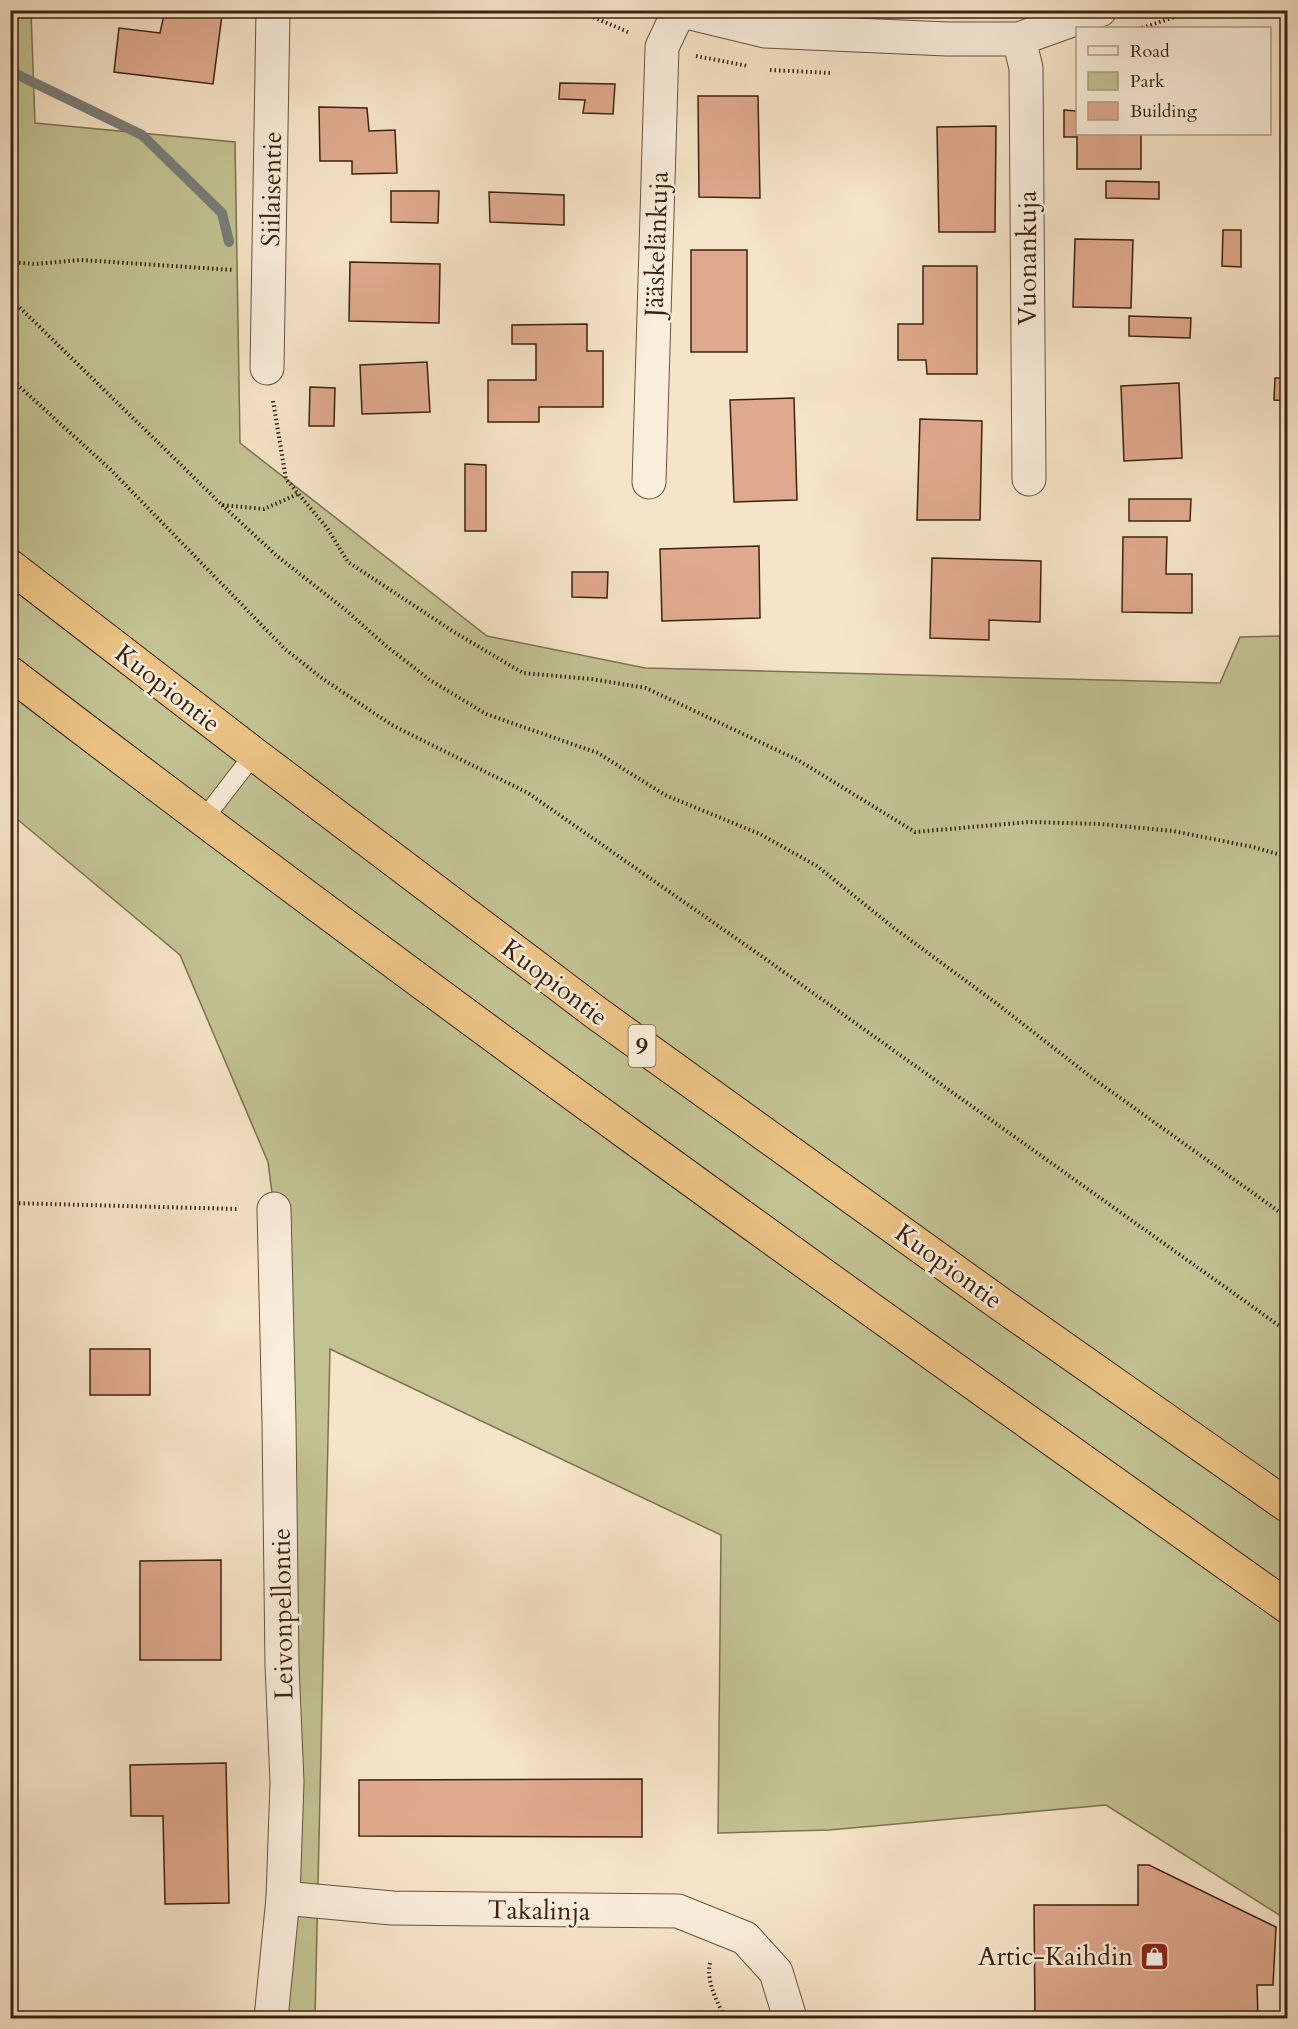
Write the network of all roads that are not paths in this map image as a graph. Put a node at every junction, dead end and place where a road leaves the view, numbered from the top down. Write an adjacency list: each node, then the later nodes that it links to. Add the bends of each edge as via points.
1 (273, 10): 5 (street, Siilaisentie)
2 (1101, 10): 4 (street)
3 (679, 11): 4 (street, via 765,31); 7 (street, Jääskelänkuja, via 662,47)
4 (1019, 39): 6 (street, Vuonankuja, via 1026,68)
5 (267, 368)
6 (1029, 478)
7 (649, 482)
8 (10, 566): 10 (highway, Kuopiontie / 9)
9 (10, 673): 11 (highway)
10 (254, 754): 11 (lane); 13 (highway, Kuopiontie / 9, via 604,1019)
11 (203, 820): 14 (highway, via 575,1096)
12 (274, 1209): 15 (street, Leivonpellontie, via 287,1782)
13 (1287, 1506)
14 (1287, 1608)
15 (283, 1898): 16 (street, Leivonpellontie); 17 (street, Takalinja, via 392,1908 678,1911 745,1938 776,1972)
16 (271, 2019)
17 (790, 2019)

